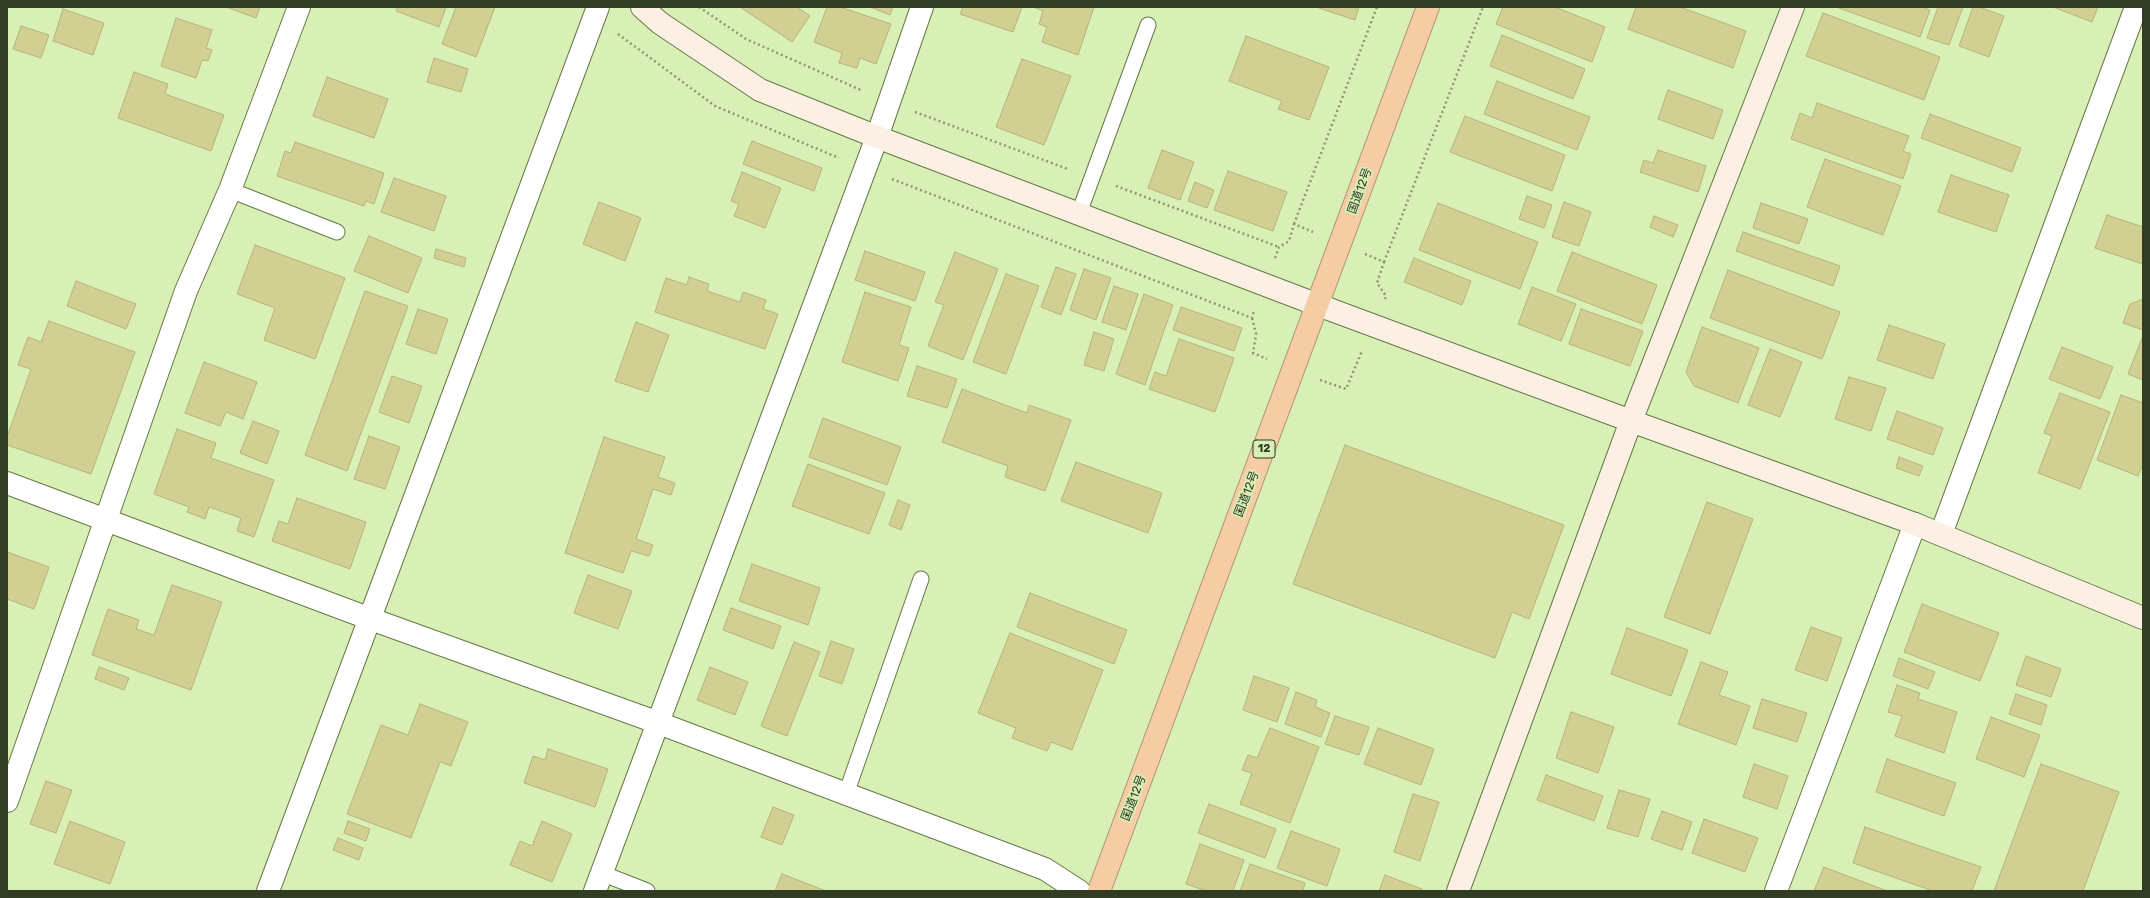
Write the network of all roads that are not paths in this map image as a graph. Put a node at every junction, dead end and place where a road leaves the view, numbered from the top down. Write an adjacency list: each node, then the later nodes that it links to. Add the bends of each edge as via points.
1 (299, 7): 10 (street)
2 (598, 7): 20 (street)
3 (642, 7): 9 (street, via 660,23 760,90)
4 (922, 7): 9 (street)
5 (1428, 7): 13 (highway, 国道12号 / 12)
6 (1793, 7): 14 (street)
7 (2136, 7): 18 (street)
8 (1148, 25): 11 (lane)
9 (877, 137): 11 (street); 22 (street)
10 (230, 190): 12 (lane); 16 (street, via 186,291)
11 (1078, 213): 13 (street)
12 (337, 232)
13 (1318, 305): 14 (street); 29 (highway, 国道12号 / 12)
14 (1631, 422): 17 (street); 30 (street)
15 (7, 483): 16 (street)
16 (106, 521): 20 (street); 24 (street)
17 (1915, 524): 18 (street); 31 (street)
18 (1941, 534): 21 (street)
19 (921, 579): 23 (lane)
20 (368, 618): 22 (street); 26 (street)
21 (2143, 618)
22 (656, 722): 23 (street); 25 (street)
23 (846, 794): 28 (street, via 1045,869)
24 (7, 801)
25 (598, 882): 27 (lane)
26 (268, 891)
27 (647, 891)
28 (1079, 891)
29 (1099, 891)
30 (1458, 891)
31 (1776, 891)

